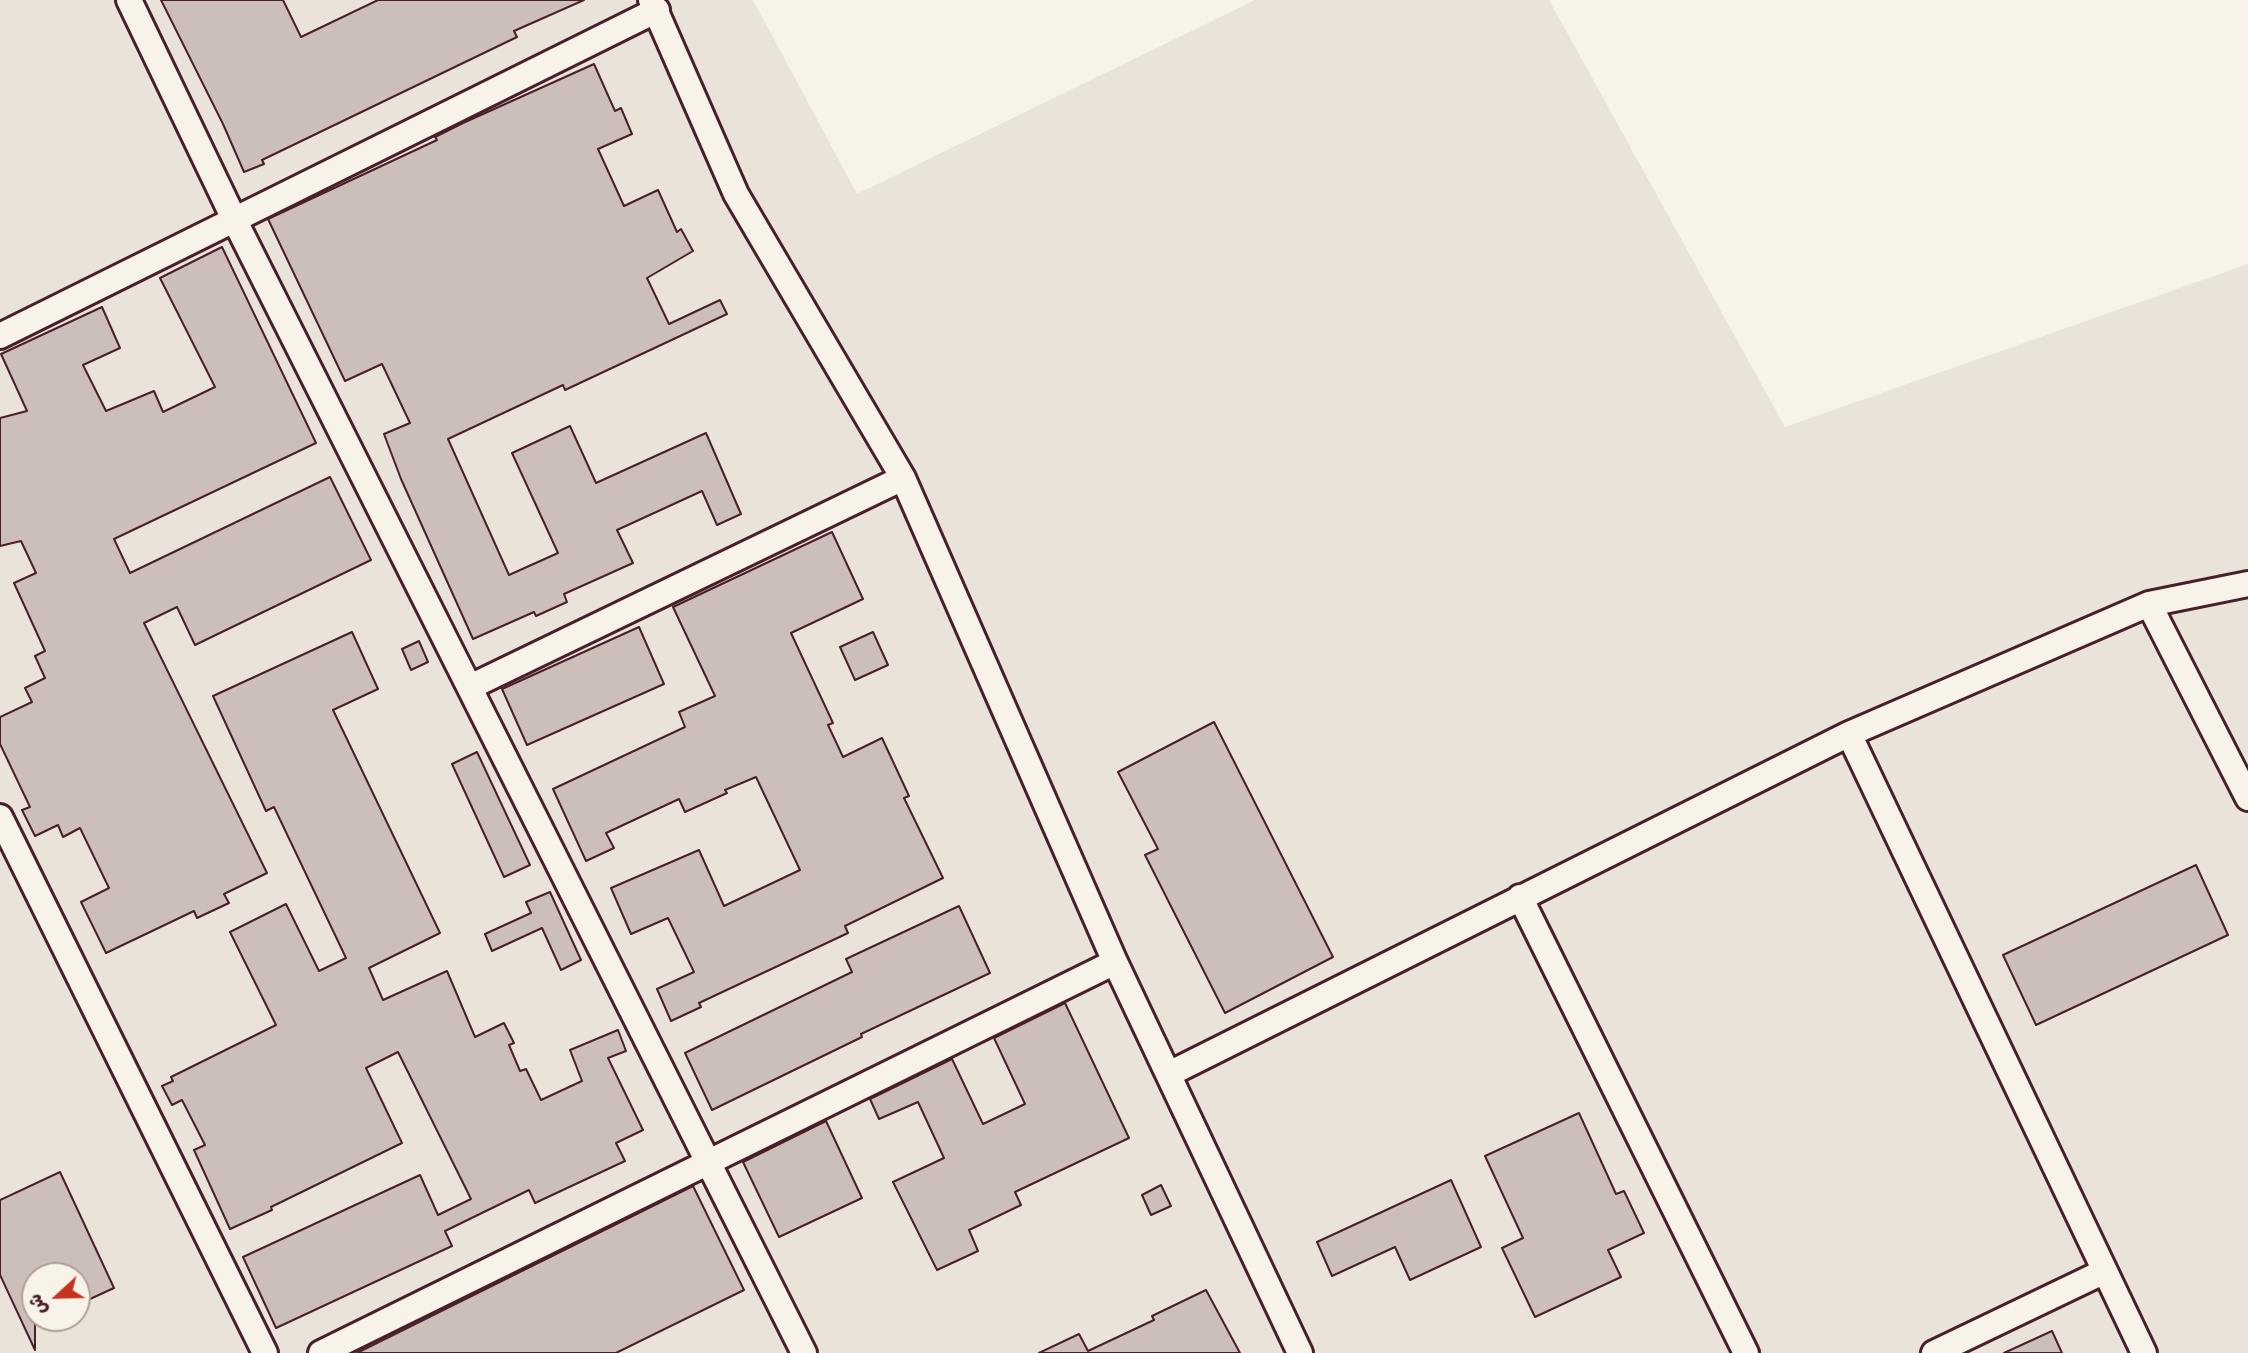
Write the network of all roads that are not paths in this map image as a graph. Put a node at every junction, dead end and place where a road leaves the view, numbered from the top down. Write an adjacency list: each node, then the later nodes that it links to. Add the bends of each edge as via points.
1 (129, 0): 3 (lane)
2 (654, 5): 3 (lane); 5 (lane, via 736,194)
3 (234, 219): 4 (lane); 8 (lane)
4 (0, 336)
5 (903, 478): 8 (lane); 13 (lane)
6 (2248, 584): 7 (lane)
7 (2149, 604): 9 (lane); 10 (lane)
8 (470, 687): 15 (lane)
9 (1849, 734): 12 (lane); 16 (lane)
10 (2248, 798)
11 (0, 817): 17 (lane)
12 (1520, 897): 14 (lane); 21 (lane)
13 (1115, 962): 14 (lane); 15 (lane)
14 (1168, 1074): 20 (lane)
15 (709, 1162): 18 (lane); 19 (lane)
16 (2105, 1271): 22 (lane); 23 (lane)
17 (265, 1353)
18 (321, 1353)
19 (804, 1353)
20 (1300, 1353)
21 (1746, 1353)
22 (1934, 1353)
23 (2144, 1353)

